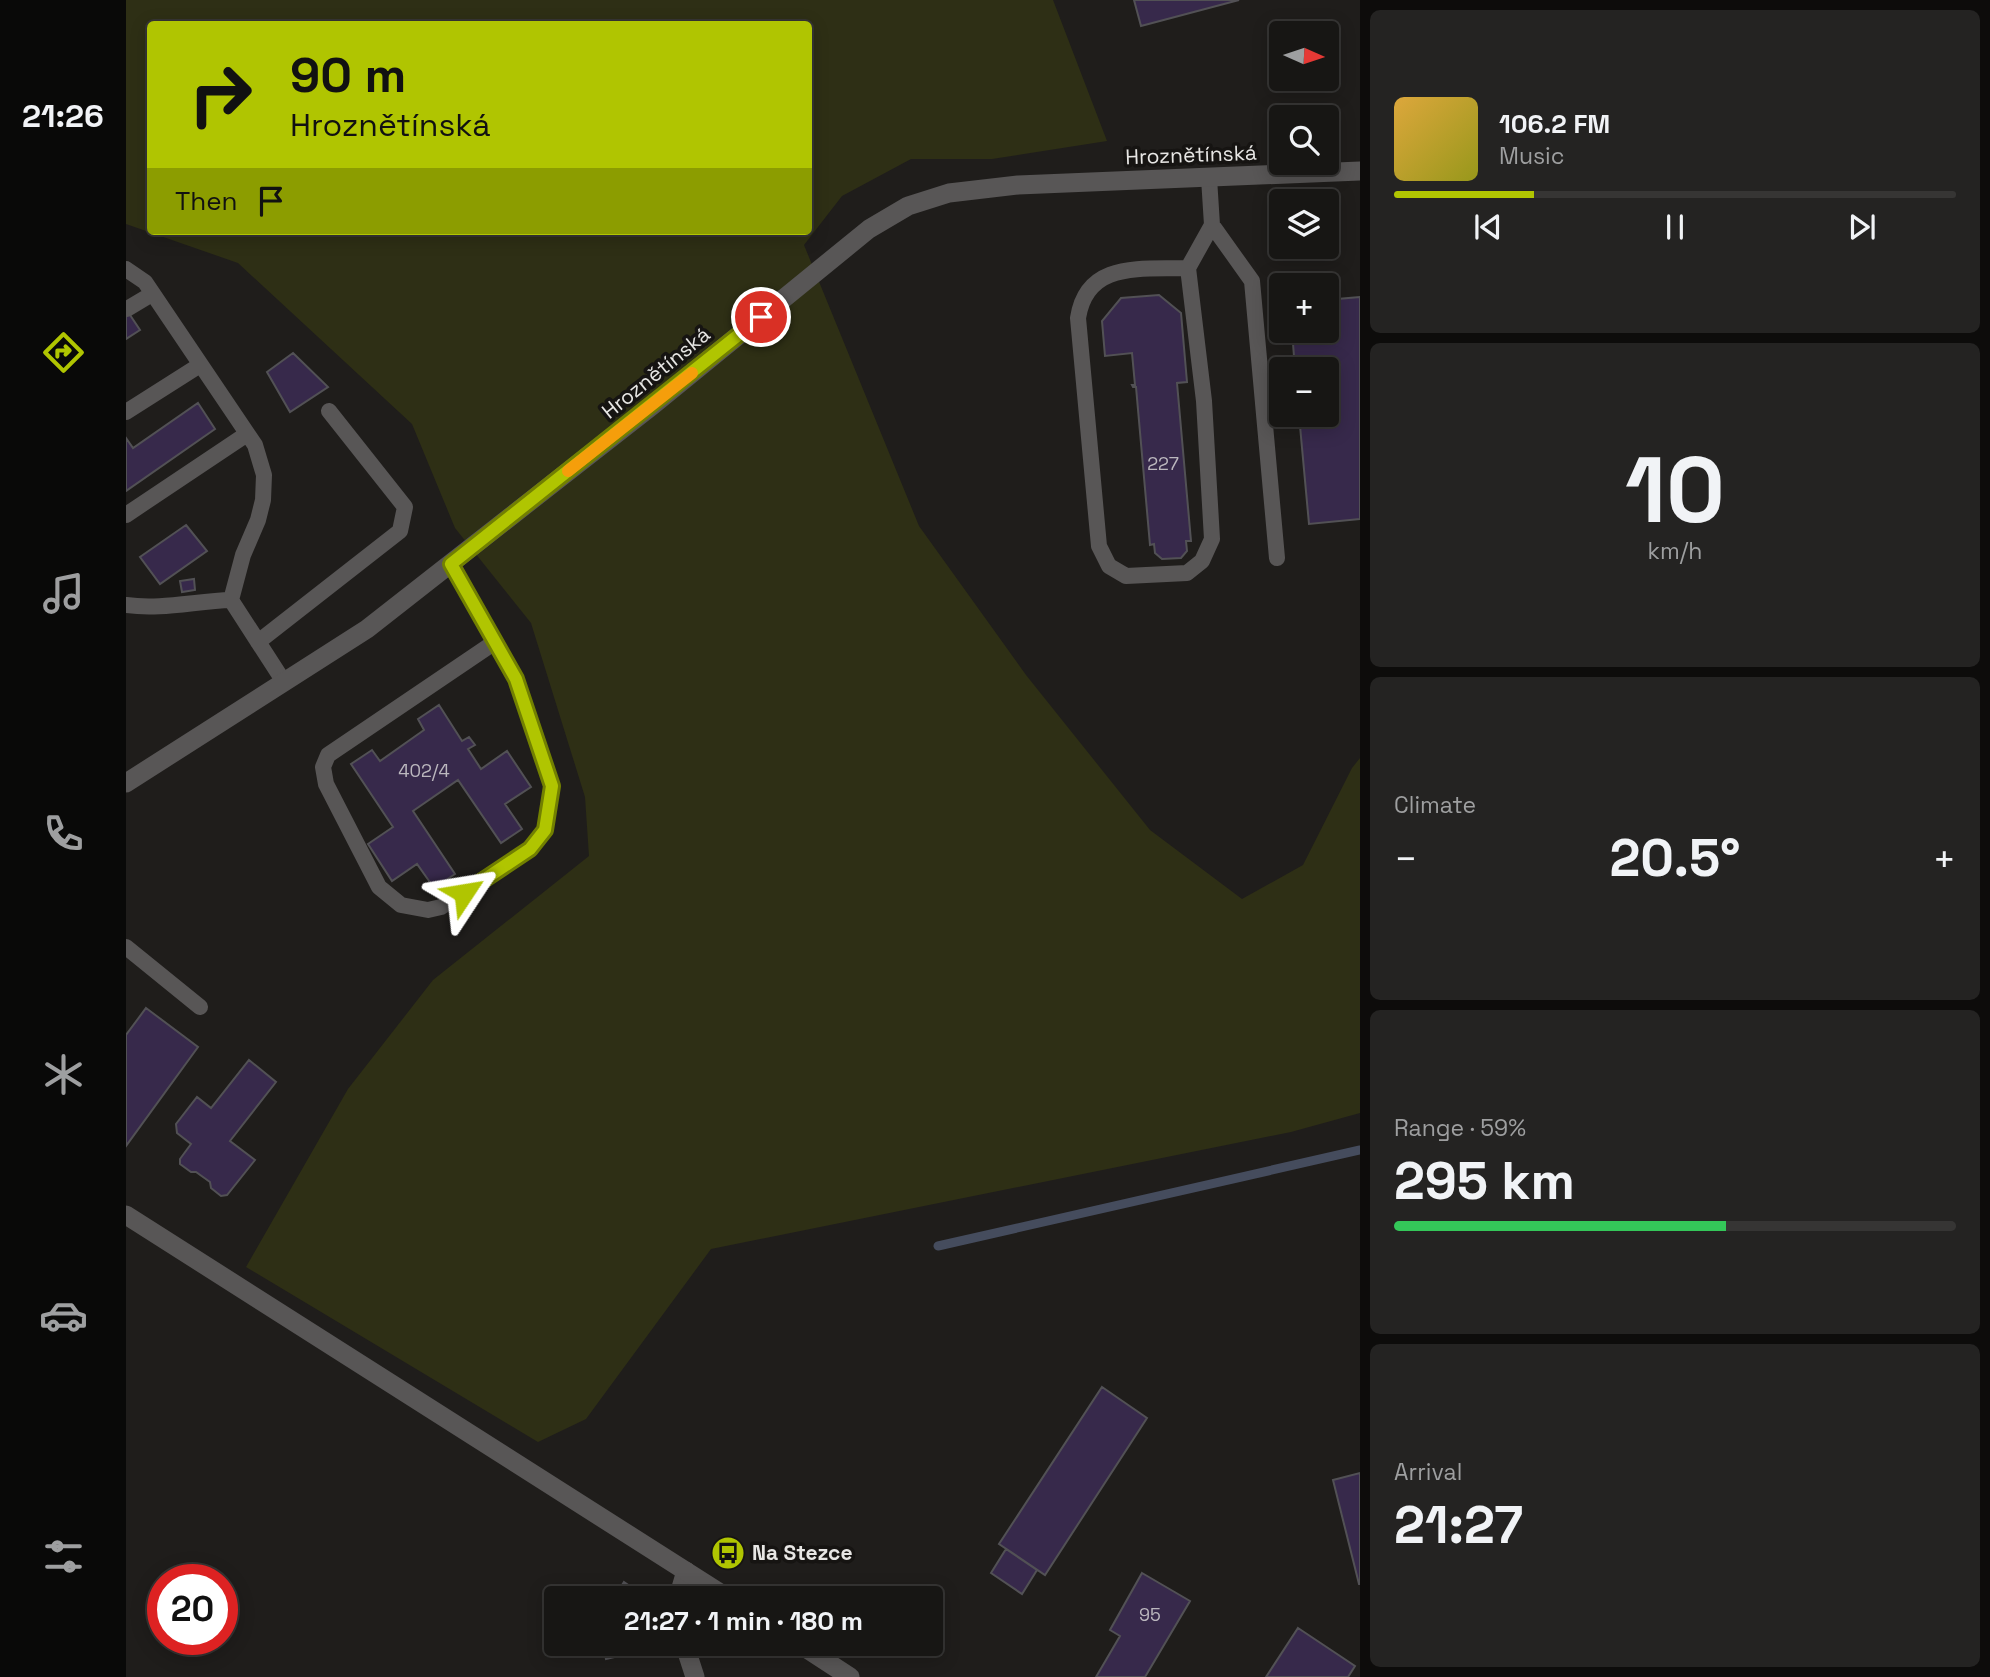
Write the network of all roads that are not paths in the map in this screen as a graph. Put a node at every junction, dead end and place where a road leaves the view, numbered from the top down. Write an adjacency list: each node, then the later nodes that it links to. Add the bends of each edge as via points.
1 (1360, 171): 2 (street, Hroznětínská)
2 (1209, 177): 3 (lane); 14 (street, Hroznětínská, via 1018,185 949,194 908,206 869,229)
3 (1212, 225): 4 (lane); 13 (lane, via 1252,281)
4 (1188, 268): 4 (lane, via 1115,272 1088,289 1081,302 1099,546 1109,566 1126,576 1187,573 1202,561 1212,539 1204,401)
5 (126, 269): 6 (lane)
6 (152, 293): 7 (lane); 8 (lane)
7 (127, 309)
8 (200, 365): 10 (lane); 11 (lane)
9 (329, 411): 17 (lane, via 405,507 400,531)
10 (126, 412)
11 (247, 434): 12 (lane); 15 (lane, via 264,475 263,500)
12 (126, 515)
13 (1277, 558)
14 (451, 564): 18 (lane); 19 (street, Hroznětínská, via 367,629)
15 (231, 600): 16 (lane, via 158,607); 17 (lane)
16 (126, 605)
17 (258, 642): 19 (lane)
18 (495, 642): 18 (lane, via 516,679 552,786 545,830 530,849 442,907 428,910 401,905 379,887 326,784 323,767 328,755)
19 (284, 682): 20 (street, Hroznětínská)
20 (126, 783)
21 (126, 947): 22 (lane)
22 (200, 1007)
23 (126, 1215): 24 (street)
24 (686, 1571): 25 (street); 26 (street)
25 (682, 1586)
26 (709, 1586)
27 (688, 1656): 29 (street)
28 (818, 1656): 30 (street)
29 (695, 1677)
30 (850, 1677)

